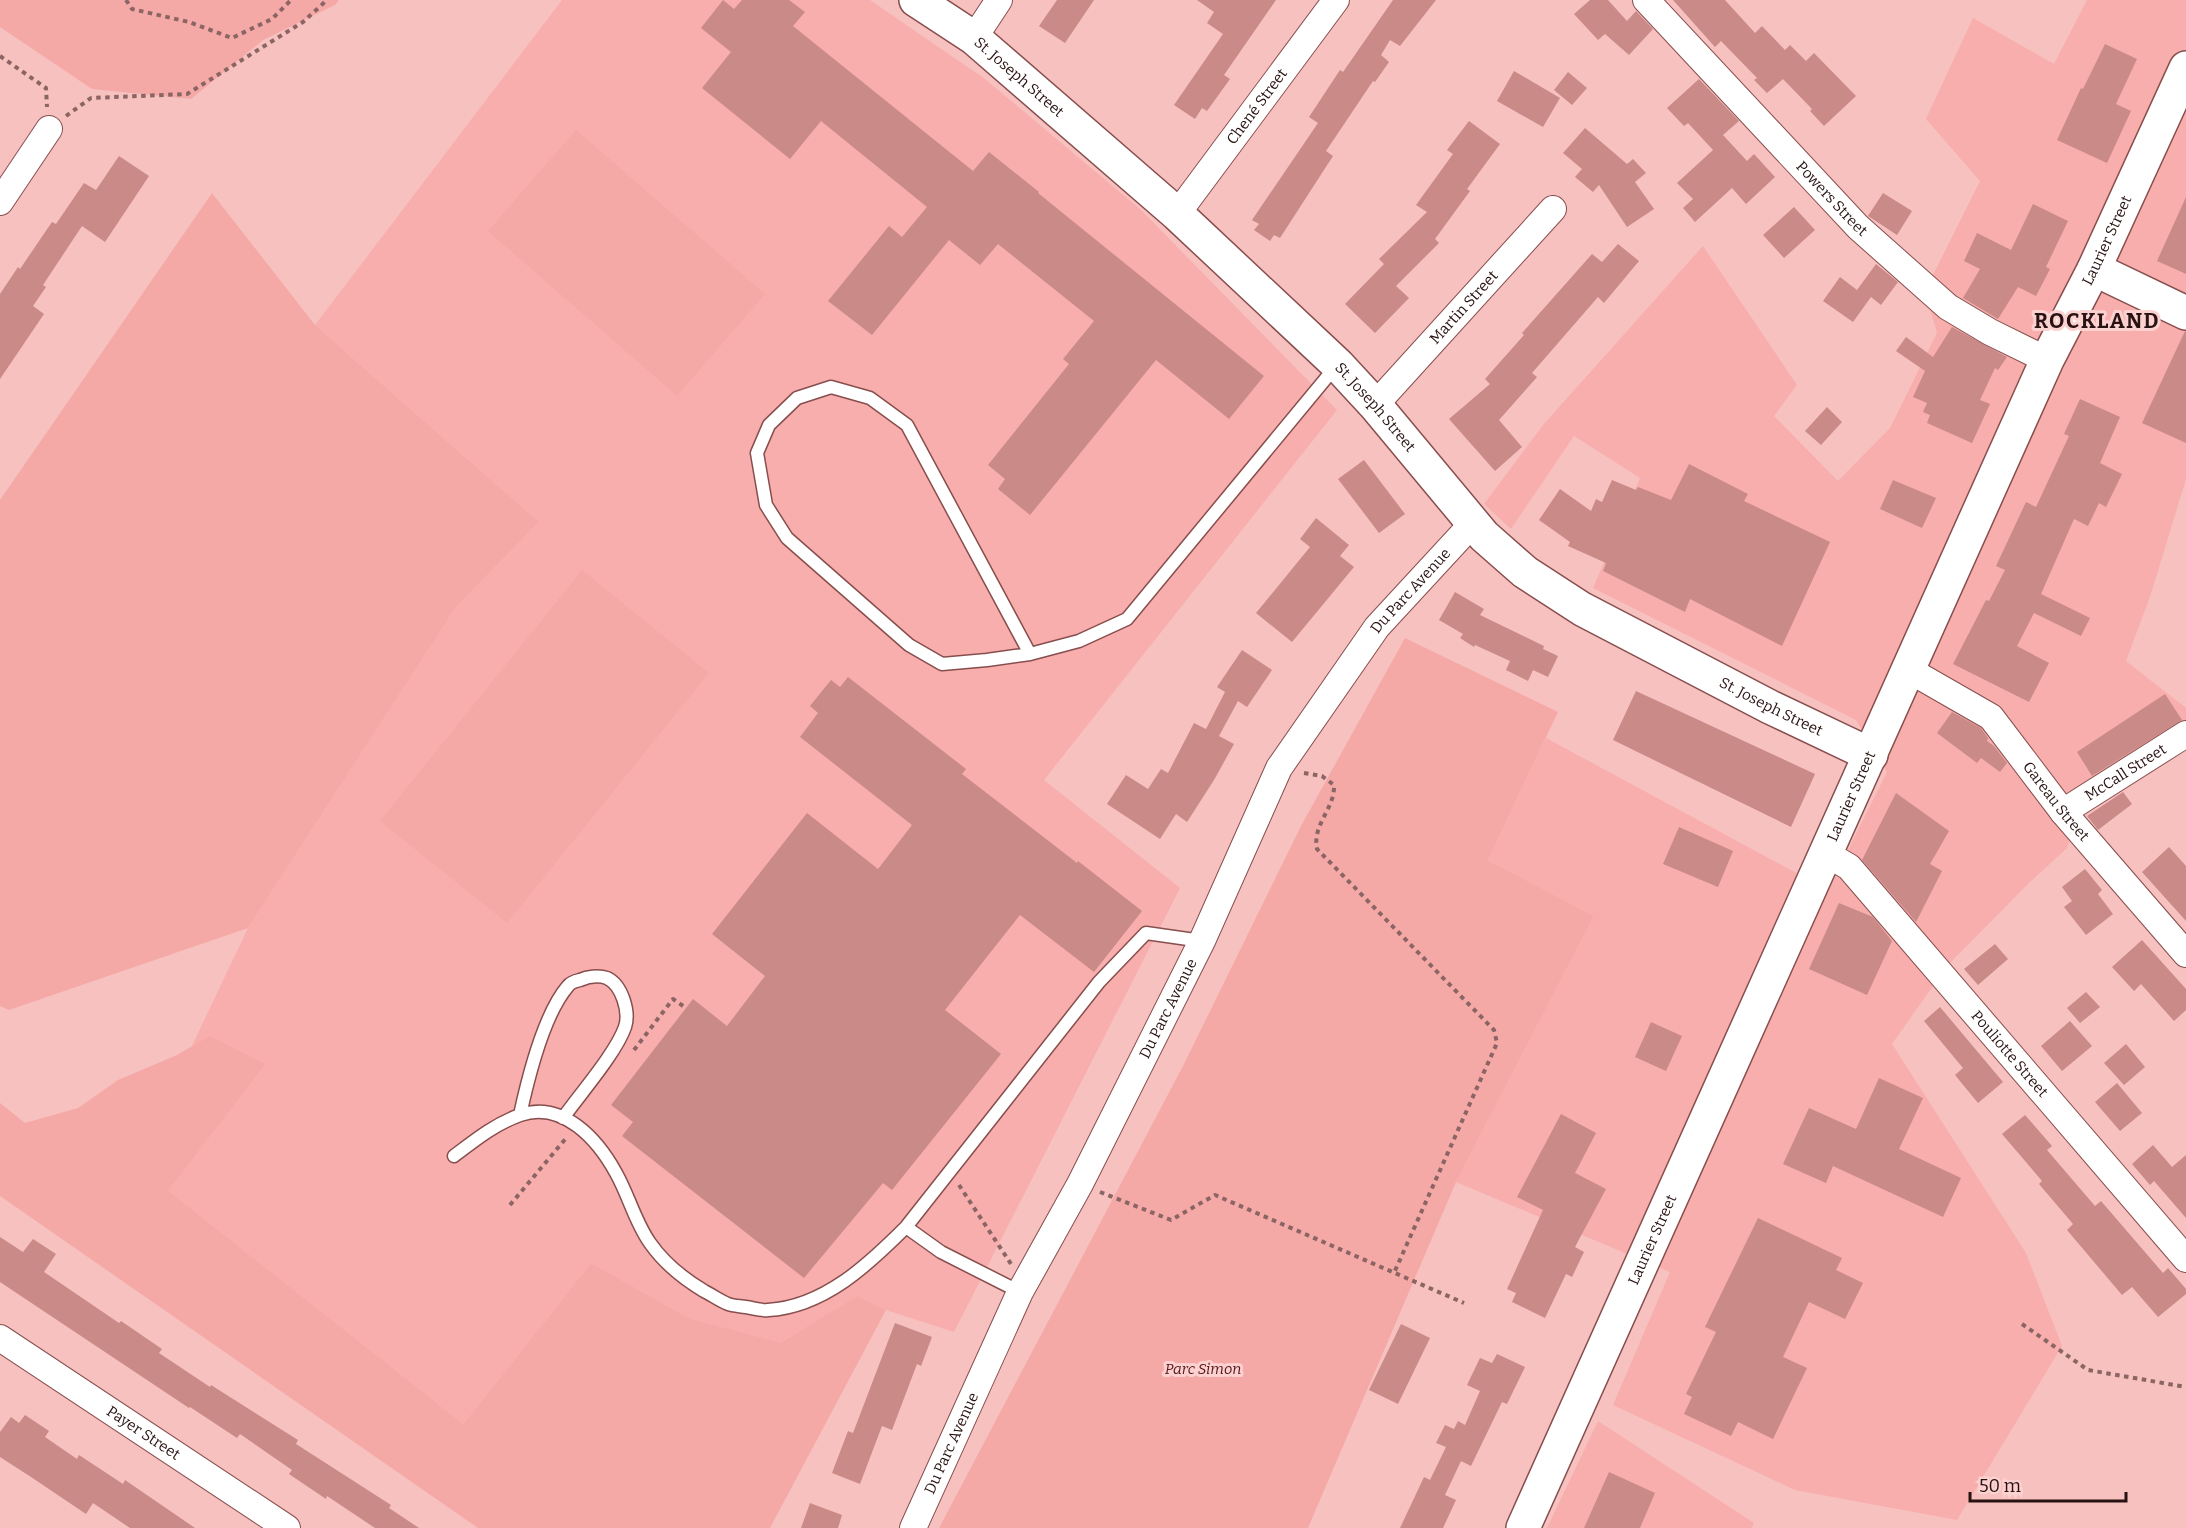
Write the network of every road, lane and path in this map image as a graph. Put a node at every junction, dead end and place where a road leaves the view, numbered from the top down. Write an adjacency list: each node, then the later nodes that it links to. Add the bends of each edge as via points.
1 (126, 0): 2 (path, via 132,9 189,22 232,38 272,19)
2 (291, 0)
3 (327, 0): 11 (path, via 303,22 187,94 91,98)
4 (916, 0): 8 (main road, St. Joseph Street)
5 (999, 0): 8 (street)
6 (1336, 0): 14 (street, Chené Street)
7 (1646, 0): 17 (street, Powers Street, via 1858,227 1948,307)
8 (974, 38): 14 (main road, St. Joseph Street)
9 (0, 56): 11 (path, via 46,88)
10 (2186, 68): 15 (main road, Laurier Street)
11 (48, 129): 12 (street)
12 (0, 202)
13 (1553, 209): 19 (street, Martin Street)
14 (1177, 214): 18 (main road, St. Joseph Street)
15 (2094, 269): 16 (main road); 17 (main road, Laurier Street)
16 (2186, 313)
17 (2048, 360): 22 (main road, Laurier Street)
18 (1338, 364): 19 (main road, St. Joseph Street); 21 (lane, via 1127,619 1079,641)
19 (1376, 405): 20 (main road, St. Joseph Street)
20 (1473, 523): 24 (main road, St. Joseph Street, via 1525,572 1582,609 1770,707); 25 (street, Du Parc Avenue, via 1377,627)
21 (1030, 654): 21 (lane, via 907,425 870,398 831,387 797,398 769,425 757,453 766,505 787,538 813,561 909,645 942,664)
22 (1909, 670): 24 (main road, Laurier Street); 26 (street, Gareau Street, via 1991,717)
23 (2186, 734): 26 (street, McCall Street)
24 (1871, 754): 27 (main road, Laurier Street)
25 (1279, 768): 28 (street, Du Parc Avenue); 39 (path, via 1322,776 1334,785 1334,794 1314,837 1317,849 1494,1030 1497,1043)
26 (2064, 812): 29 (street, Gareau Street)
27 (1827, 854): 38 (street, Pouliotte Street, via 1849,867); 47 (main road, Laurier Street)
28 (1202, 941): 34 (lane, via 1146,933 1099,982); 35 (street, Du Parc Avenue)
29 (2186, 954)
30 (520, 1115): 31 (lane, via 538,1112); 31 (lane, via 533,1060 558,1000 569,984 588,976 607,978 619,989 626,1024 619,1041); 33 (lane, via 486,1131)
31 (563, 1118): 32 (lane)
32 (576, 1126): 36 (path); 37 (lane, via 602,1150 618,1175 650,1243 685,1280 728,1305 768,1310 808,1301 845,1281)
33 (454, 1156)
34 (950, 1171): 37 (lane); 40 (path)
35 (1080, 1184): 39 (path, via 1172,1220 1215,1195); 40 (street, Du Parc Avenue)
36 (510, 1205)
37 (906, 1227): 40 (lane, via 941,1252)
38 (2186, 1259)
39 (1394, 1273): 41 (path)
40 (1017, 1281): 46 (street, Du Parc Avenue)
41 (1464, 1303)
42 (2022, 1324): 44 (path, via 2088,1370)
43 (0, 1338): 45 (street, Payer Street)
44 (2186, 1387)
45 (287, 1528)
46 (913, 1528)
47 (1523, 1528)

